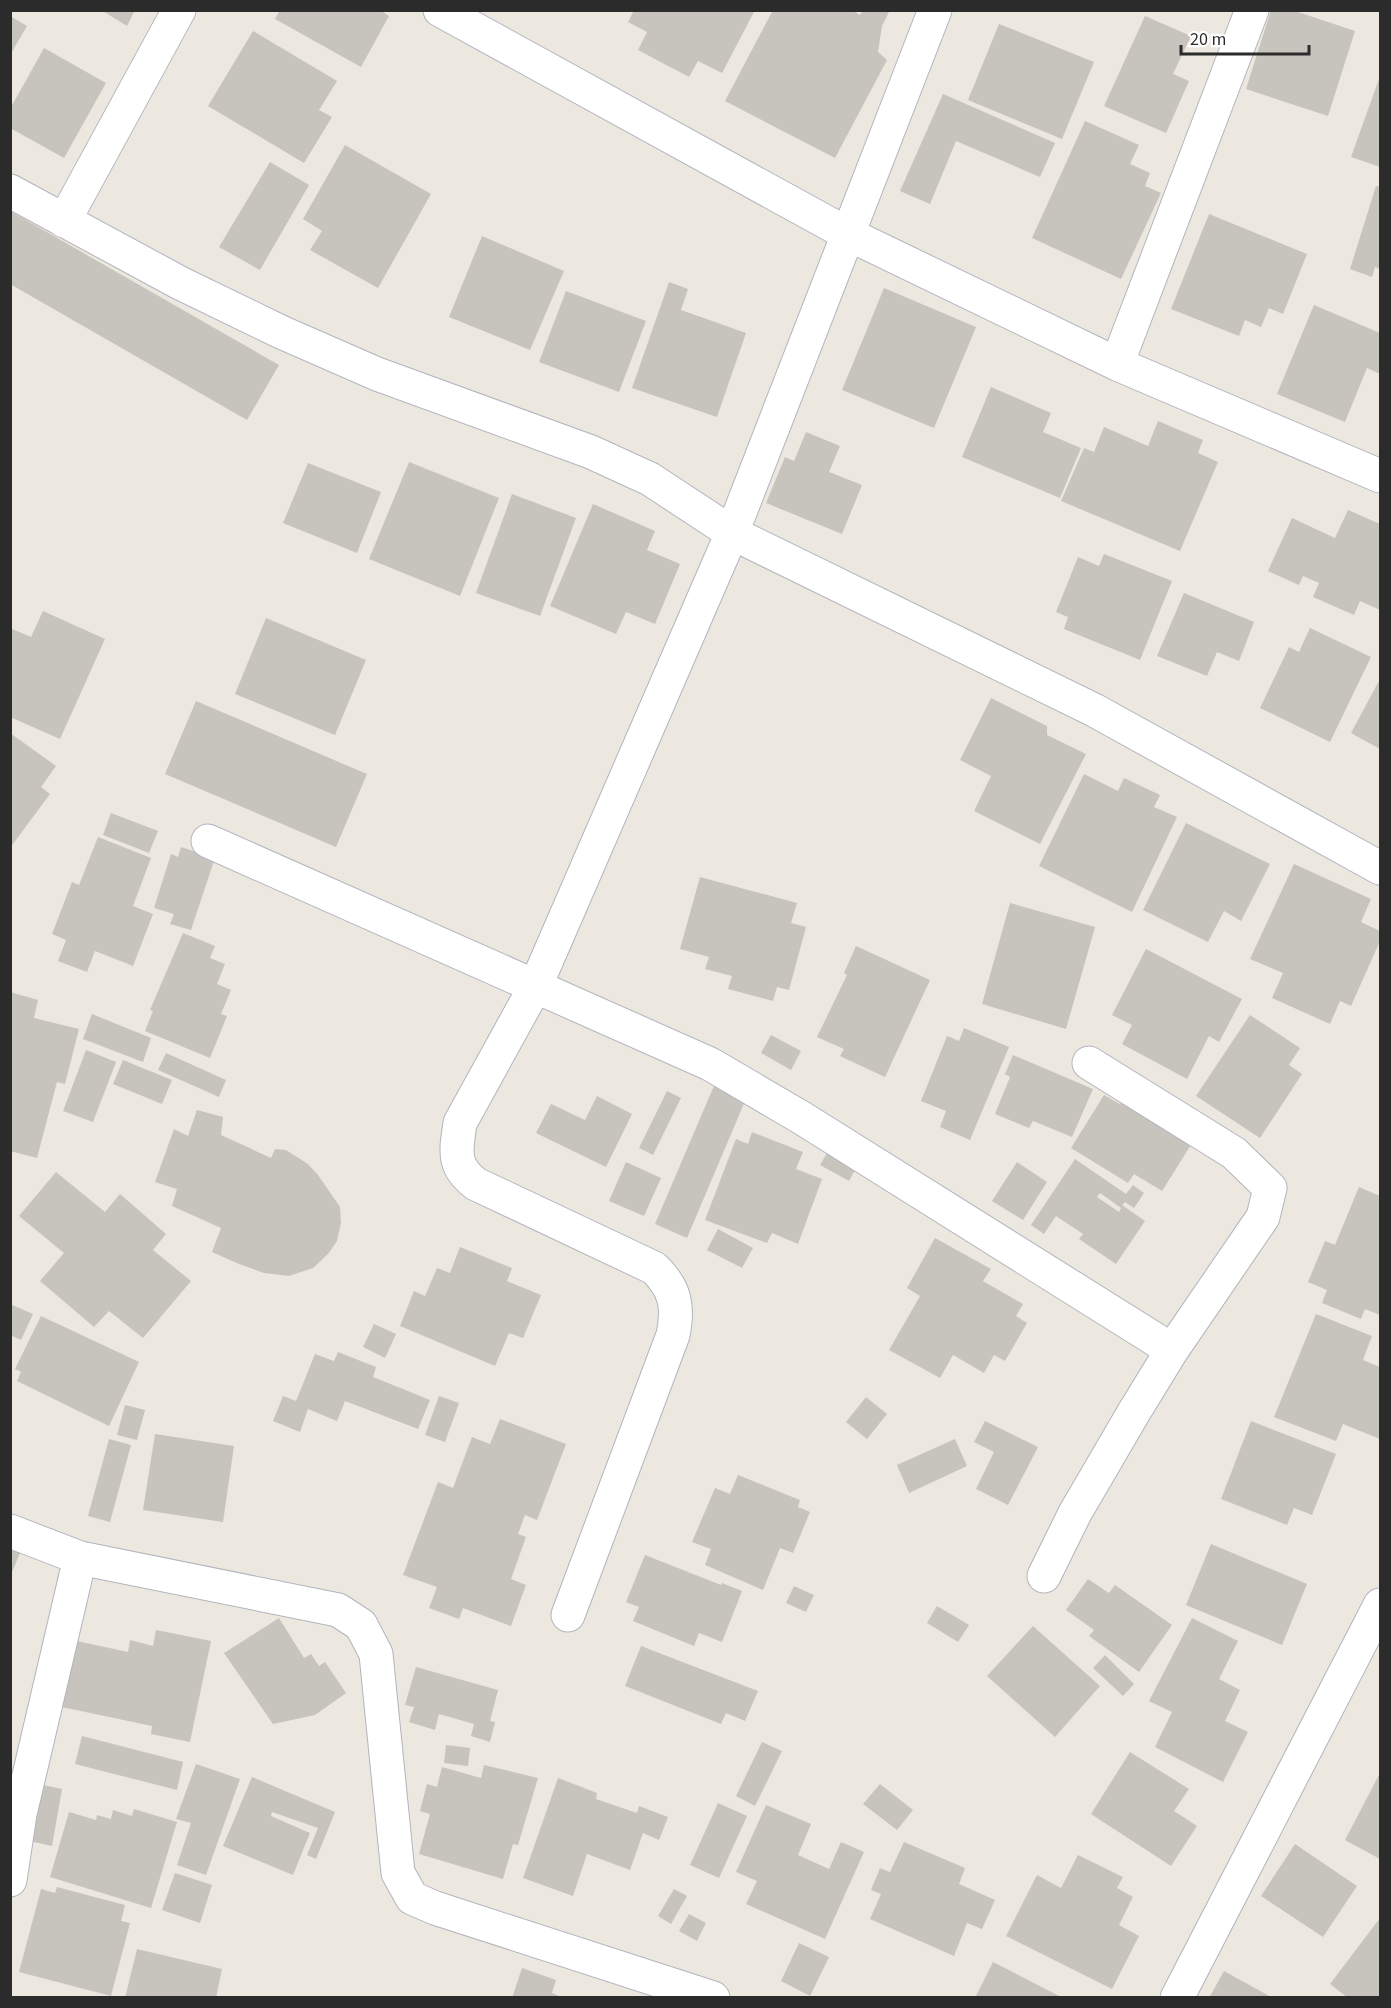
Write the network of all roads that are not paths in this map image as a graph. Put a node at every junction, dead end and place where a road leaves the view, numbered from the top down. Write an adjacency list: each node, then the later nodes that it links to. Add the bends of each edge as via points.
1 (179, 10): 6 (street)
2 (440, 10): 7 (street)
3 (934, 10): 7 (street)
4 (1252, 10): 8 (street)
5 (10, 191): 6 (street)
6 (64, 221): 10 (street, via 281,332 377,374 591,452 650,478)
7 (846, 234): 8 (street); 10 (street)
8 (1117, 364): 9 (street)
9 (1380, 476)
10 (732, 534): 12 (street, via 1094,710); 13 (street)
11 (208, 841): 13 (street)
12 (1380, 868)
13 (536, 985): 15 (street, via 710,1064); 20 (street, via 460,1123 456,1149 459,1167 476,1184 654,1268 667,1280 675,1296 674,1335)
14 (1089, 1063): 15 (street, via 1234,1153 1270,1188 1263,1218)
15 (1172, 1350): 18 (street, via 1075,1514)
16 (10, 1531): 17 (street)
17 (80, 1558): 21 (street, via 20,1814); 22 (street, via 338,1610 362,1625 376,1654 398,1873 412,1898)
18 (1044, 1576)
19 (1380, 1605): 23 (street)
20 (568, 1615)
21 (10, 1880)
22 (713, 1998)
23 (1177, 1998)

